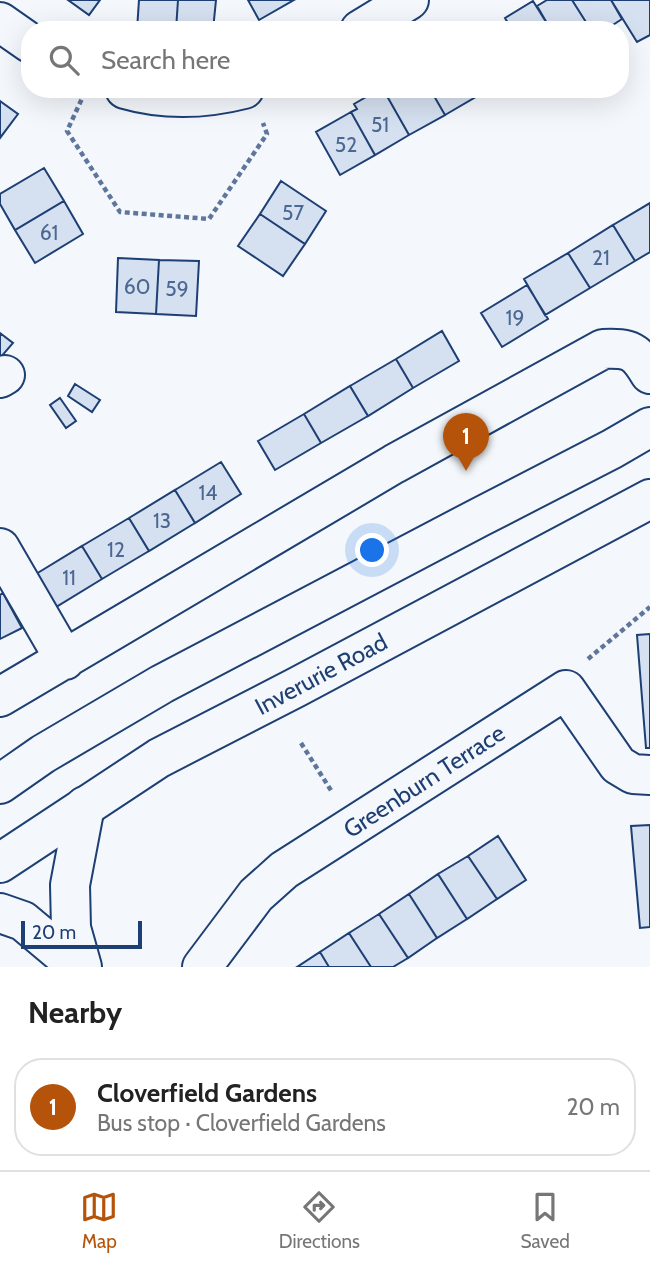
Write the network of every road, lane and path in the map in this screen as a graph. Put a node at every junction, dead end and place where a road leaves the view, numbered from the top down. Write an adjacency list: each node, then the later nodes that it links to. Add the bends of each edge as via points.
1 (409, 0): 2 (street)
2 (375, 21)
3 (0, 22): 4 (street)
4 (21, 37)
5 (82, 98): 6 (path, via 66,131 120,212 209,219 267,134)
6 (251, 100)
7 (647, 356): 12 (street, via 622,348 603,349 394,464)
8 (650, 428): 17 (street, via 162,684)
9 (650, 499): 18 (street, Inverurie Road, via 159,758)
10 (0, 548): 12 (street)
11 (650, 607): 13 (path, via 579,665)
12 (65, 660): 14 (street)
13 (566, 690): 16 (street, via 618,765 633,774); 19 (street, Greenburn Terrace)
14 (0, 697)
15 (301, 743): 19 (path)
16 (650, 775)
17 (0, 784)
18 (85, 806): 20 (street, Inverurie Road); 22 (street, via 70,885 71,929)
19 (354, 826): 23 (street, Greenburn Terrace, via 284,870 257,895)
20 (0, 863)
21 (0, 913): 22 (street, via 23,921)
22 (80, 967)
23 (202, 967)

